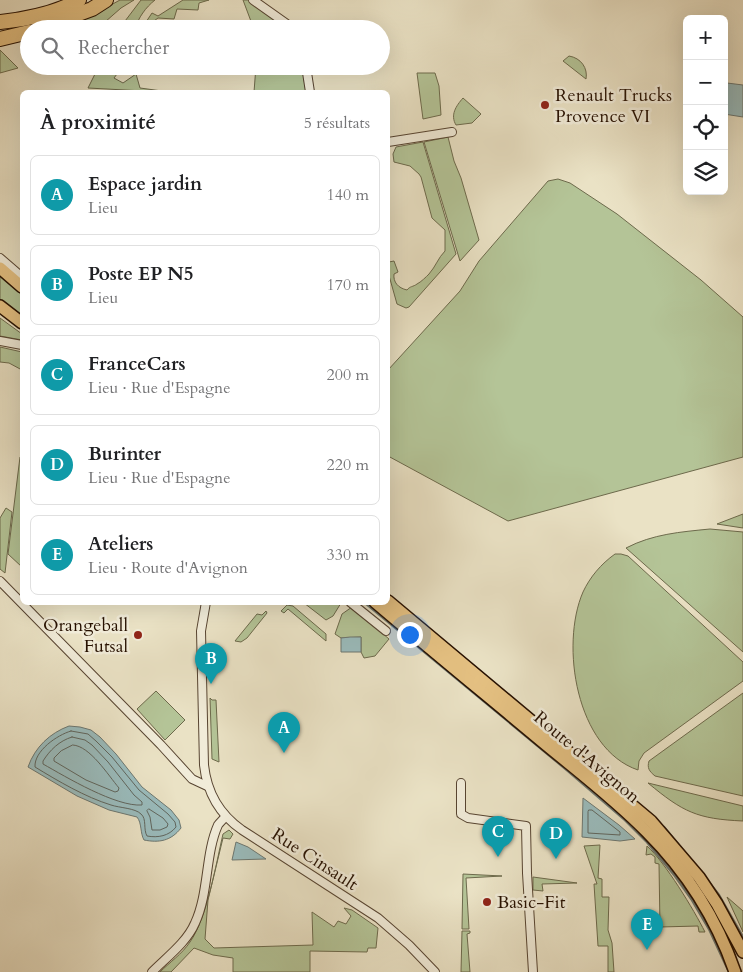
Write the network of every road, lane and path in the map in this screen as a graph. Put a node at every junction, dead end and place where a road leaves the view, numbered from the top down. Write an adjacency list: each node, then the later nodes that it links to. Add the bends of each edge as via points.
1 (79, 0): 5 (highway)
2 (89, 0): 5 (highway)
3 (106, 0): 5 (highway, via 92,8)
4 (253, 0): 9 (street)
5 (63, 9): 7 (highway); 8 (highway)
6 (20, 20): 10 (highway)
7 (24, 20)
8 (49, 20)
9 (281, 20)
10 (0, 22)
11 (20, 34): 12 (highway)
12 (0, 39)
13 (307, 75): 14 (street)
14 (310, 90)
15 (452, 132): 16 (street)
16 (390, 142)
17 (0, 258): 19 (street)
18 (0, 268): 20 (main road)
19 (20, 274)
20 (20, 285)
21 (0, 306): 22 (main road)
22 (20, 321)
23 (0, 341): 24 (street)
24 (20, 345)
25 (0, 582): 26 (street, Rue Cinsault)
26 (20, 602)
27 (390, 603): 38 (main road, Route d'Avignon, via 651,822 700,877)
28 (23, 605): 33 (street, Rue Cinsault)
29 (205, 605): 34 (street, via 201,631)
30 (354, 605): 32 (street)
31 (379, 605): 42 (main road, Route d'Avignon, via 648,832 696,894 722,940)
32 (386, 631)
33 (183, 769): 34 (street); 36 (street, Rue Cinsault, via 196,782)
34 (205, 774): 36 (street)
35 (461, 782): 41 (street, via 461,814 468,818 526,826)
36 (207, 786): 37 (street, Rue Cinsault)
37 (225, 817): 39 (street, via 214,836 195,924 184,941); 40 (street, Rue Cinsault, via 378,918)
38 (743, 952)
39 (152, 972)
40 (435, 972)
41 (533, 972)
42 (735, 972)

